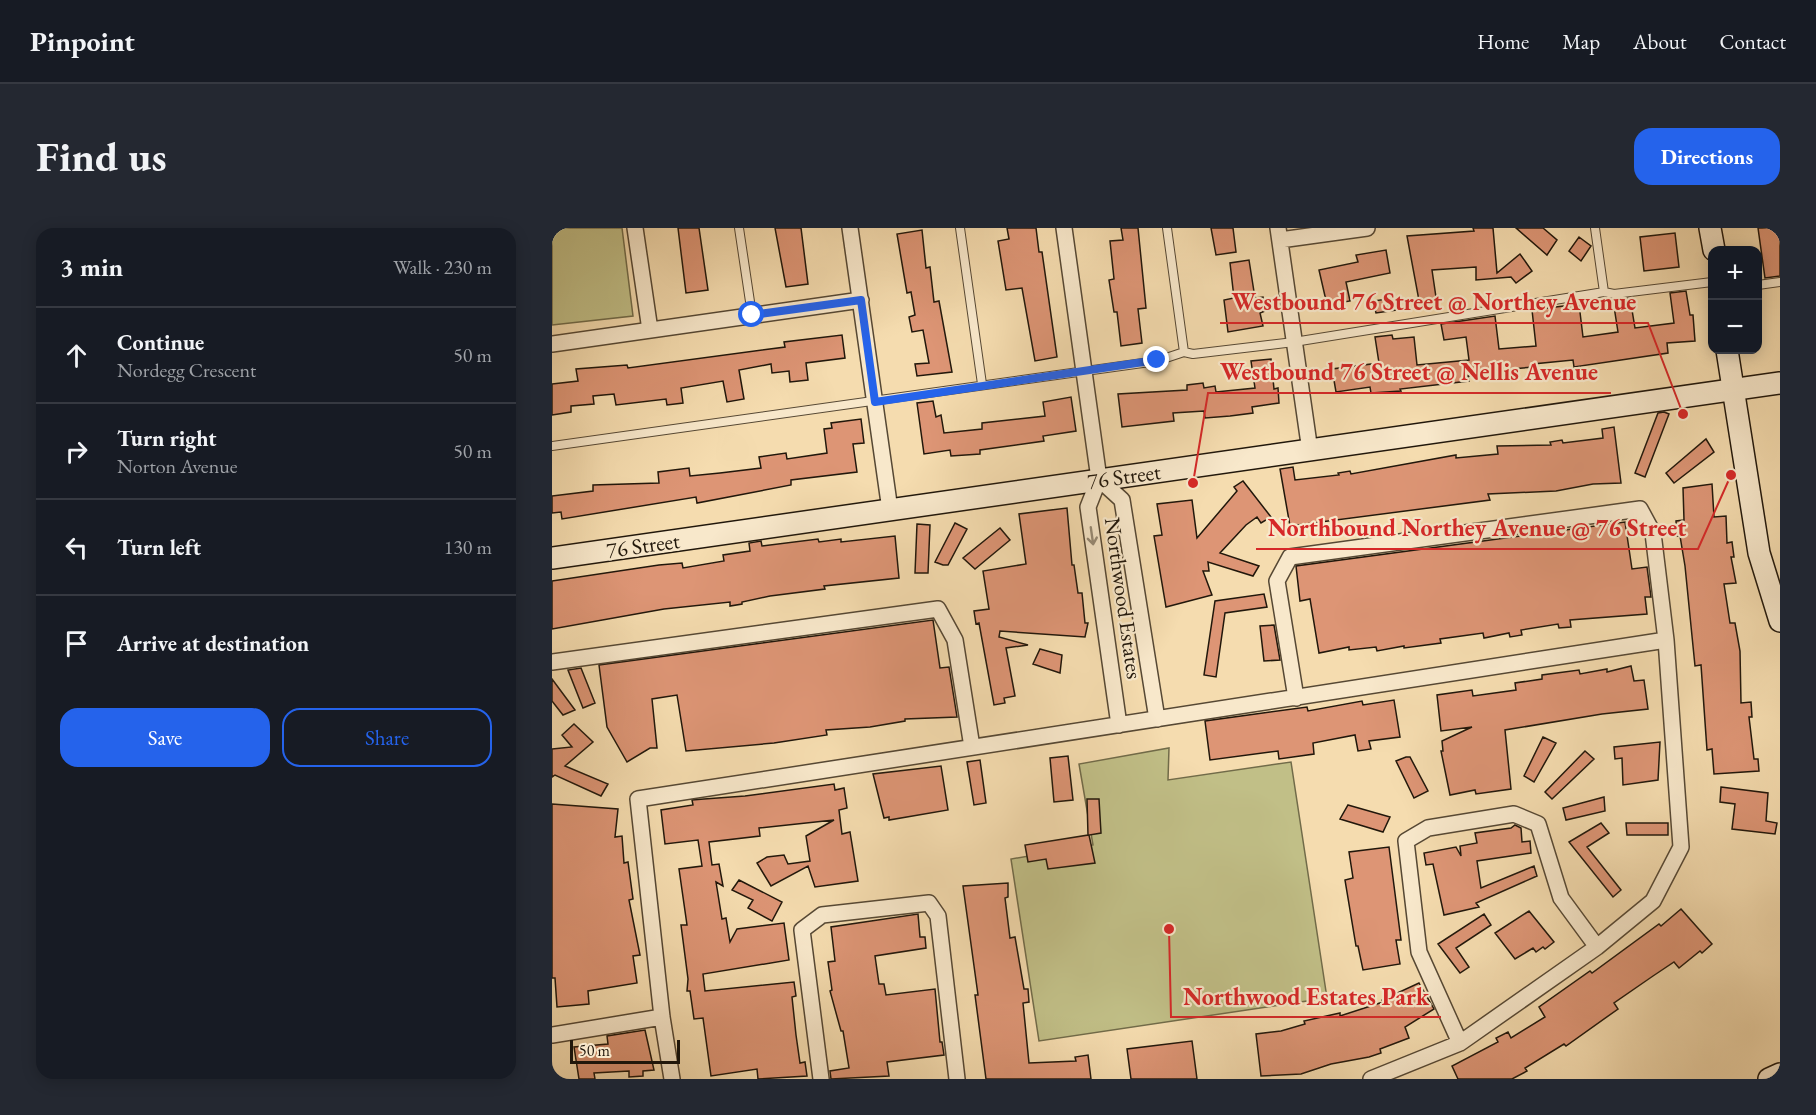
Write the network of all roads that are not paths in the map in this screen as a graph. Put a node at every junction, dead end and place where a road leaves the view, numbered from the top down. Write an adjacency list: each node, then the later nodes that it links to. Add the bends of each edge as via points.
1 (635, 228): 18 (street)
2 (739, 228): 17 (lane)
3 (850, 228): 16 (street)
4 (960, 228): 25 (lane)
5 (1064, 228): 23 (street)
6 (1167, 228): 21 (lane)
7 (1367, 228): 10 (street)
8 (1595, 228): 15 (lane)
9 (1710, 228): 11 (street)
10 (1279, 234): 19 (street)
11 (1713, 246)
12 (1780, 282): 14 (lane)
13 (1708, 283): 15 (lane)
14 (1762, 284)
15 (1604, 292): 19 (lane)
16 (861, 300): 17 (street); 27 (street)
17 (752, 315): 18 (street)
18 (650, 330): 20 (street)
19 (1294, 342): 21 (lane); 29 (street)
20 (552, 344)
21 (1184, 352): 23 (lane)
22 (1728, 354): 26 (street)
23 (1083, 371): 25 (lane); 30 (street)
24 (1780, 383): 26 (street, 76 Street)
25 (982, 384): 27 (lane)
26 (1732, 389): 29 (street, 76 Street); 33 (street, via 1759,553)
27 (875, 402): 28 (lane); 31 (street)
28 (552, 446)
29 (1310, 451): 30 (street, 76 Street)
30 (1100, 480): 31 (street, 76 Street); 37 (street, Northwood Estates, via 1122,500); 38 (street, Northwood Estates, one-way to 38, via 1088,507)
31 (890, 510): 32 (street, 76 Street)
32 (552, 558)
33 (1780, 621)
34 (1666, 640): 36 (street); 36 (street, via 1653,533 1640,509 1290,557 1277,581); 40 (street, via 1681,847 1653,901)
35 (552, 662): 39 (street, via 938,609 955,639)
36 (1296, 698): 37 (street)
37 (1157, 719): 38 (street)
38 (1119, 725): 39 (street)
39 (972, 747): 41 (street, via 639,799)
40 (1597, 947): 43 (street); 43 (street, via 1561,898 1538,824 1514,814 1428,828 1406,841 1419,952)
41 (662, 1017): 42 (street); 45 (street)
42 (552, 1035)
43 (1460, 1043): 48 (street)
44 (1780, 1074): 49 (street)
45 (672, 1079)
46 (821, 1079): 47 (street, via 802,930 822,915 929,903 938,916)
47 (957, 1079)
48 (1371, 1079)
49 (1769, 1079)

